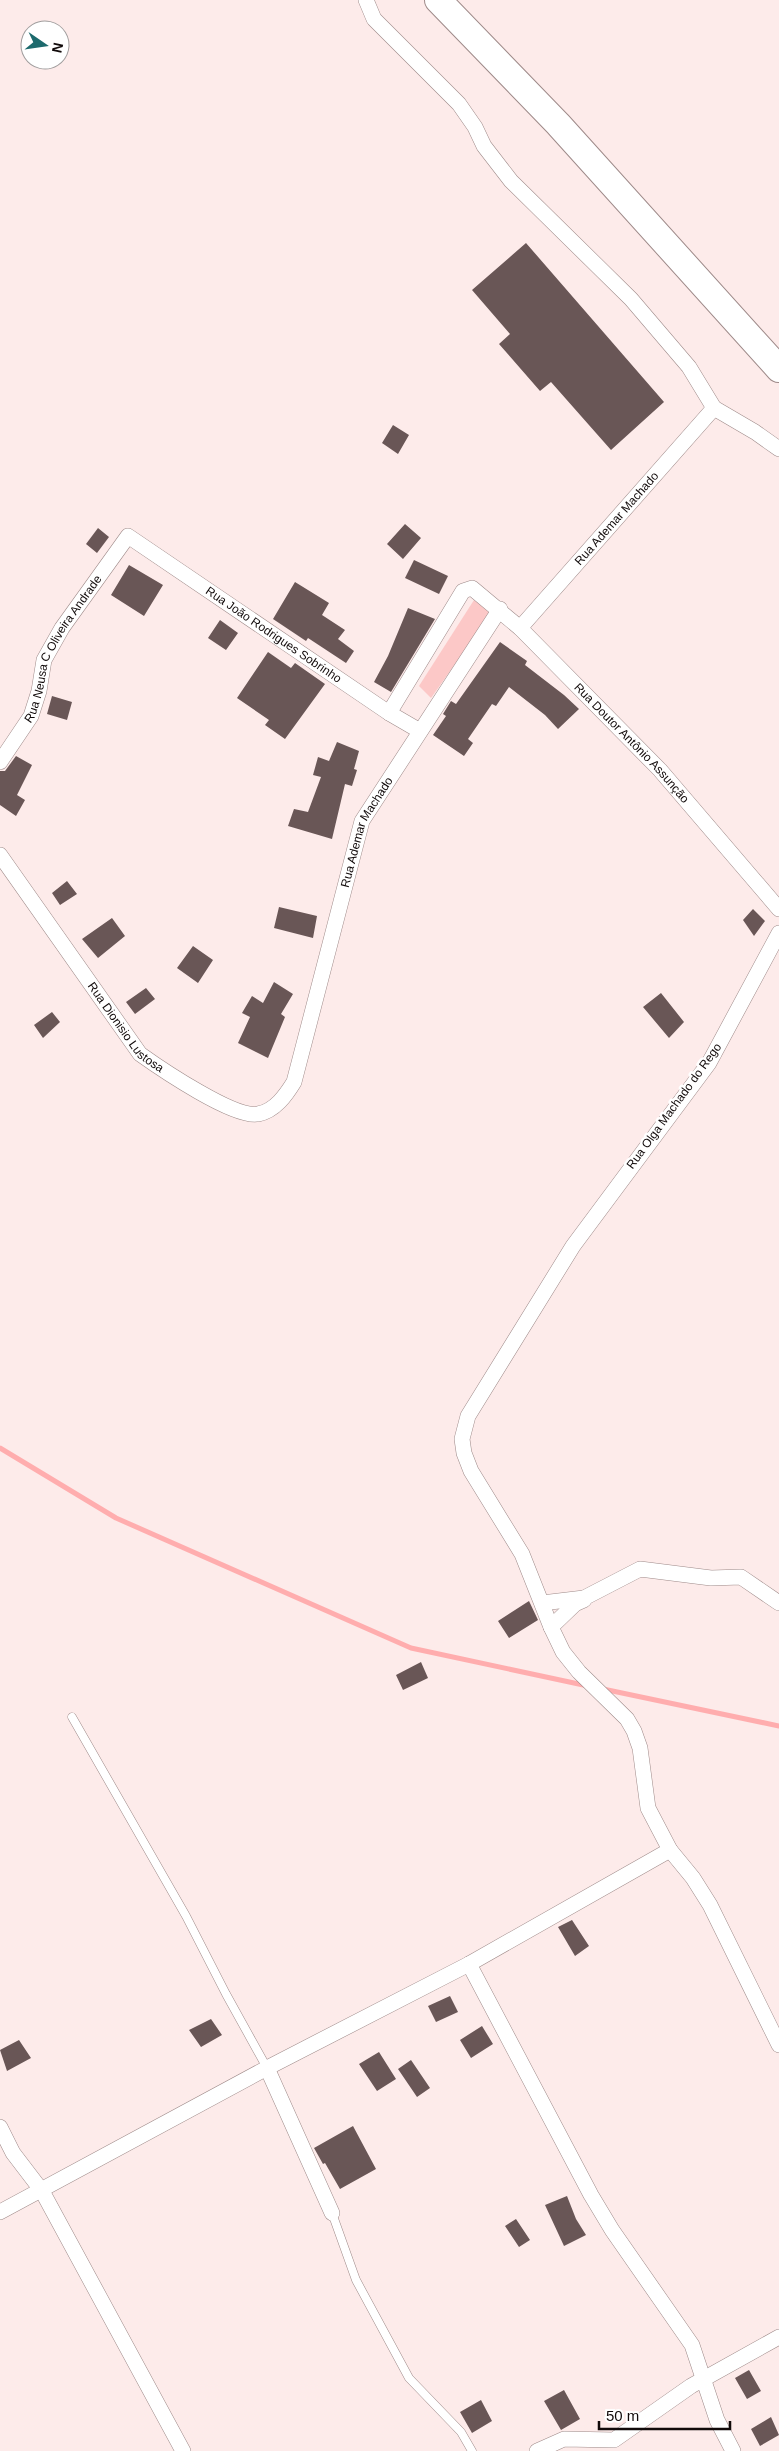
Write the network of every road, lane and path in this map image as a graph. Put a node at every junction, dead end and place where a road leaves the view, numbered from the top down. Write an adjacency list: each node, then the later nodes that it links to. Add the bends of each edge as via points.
1 (366, 0): 5 (street, via 374,19 460,104 484,146 511,181 638,307 689,368)
2 (438, 0): 3 (highway, via 558,124)
3 (770, 355): 4 (highway)
4 (779, 369)
5 (714, 408): 6 (street); 9 (street, Rua Ademar Machado)
6 (779, 449)
7 (128, 536): 10 (street, Rua João Rodrigues Sobrinho); 12 (street, Rua Neusa C Oliveira Andrade, via 62,628 44,660 31,716)
8 (500, 609): 9 (street, Rua Doutor Antônio Assunção); 10 (street, Rua Doutor Antônio Assunção, via 472,588 463,590); 11 (street, Rua Ademar Machado)
9 (520, 628): 14 (street, Rua Doutor Antônio Assunção, via 660,770)
10 (389, 713): 11 (street, Rua João Rodrigues Sobrinho)
11 (420, 731): 16 (street, Rua Ademar Machado, via 357,834)
12 (0, 762)
13 (0, 855): 16 (street, Rua Dionisio Lustosa, via 140,1054 237,1111 258,1115 284,1098)
14 (779, 909)
15 (779, 933): 18 (street, Rua Olga Machado do Rego, via 709,1063 573,1246 468,1416 462,1439 471,1471 522,1554)
16 (294, 1082)
17 (779, 1603): 18 (street, via 741,1576 711,1578 640,1569 584,1598)
18 (542, 1604): 20 (street, Rua Olga Machado do Rego)
19 (779, 1608): 20 (street, via 757,1590 704,1576 660,1577 615,1583 575,1604)
20 (550, 1627): 22 (street, Rua Olga Machado do Rego, via 563,1652 579,1672 627,1719 634,1731 640,1748 648,1808)
21 (72, 1717): 25 (lane, via 186,1916)
22 (670, 1850): 23 (street); 24 (street, Rua Olga Machado do Rego, via 710,1905)
23 (469, 1964): 25 (street); 31 (street, via 591,2195 692,2345)
24 (779, 2045)
25 (267, 2068): 27 (street); 29 (street)
26 (0, 2127): 27 (street, via 13,2153)
27 (42, 2191): 28 (street); 32 (street)
28 (0, 2212)
29 (332, 2213): 33 (lane, via 356,2280 409,2378 461,2432)
30 (779, 2337): 31 (street)
31 (706, 2380): 34 (street, via 691,2386 614,2440 564,2439); 35 (street, via 715,2413)
32 (183, 2451)
33 (472, 2451)
34 (537, 2451)
35 (733, 2451)

